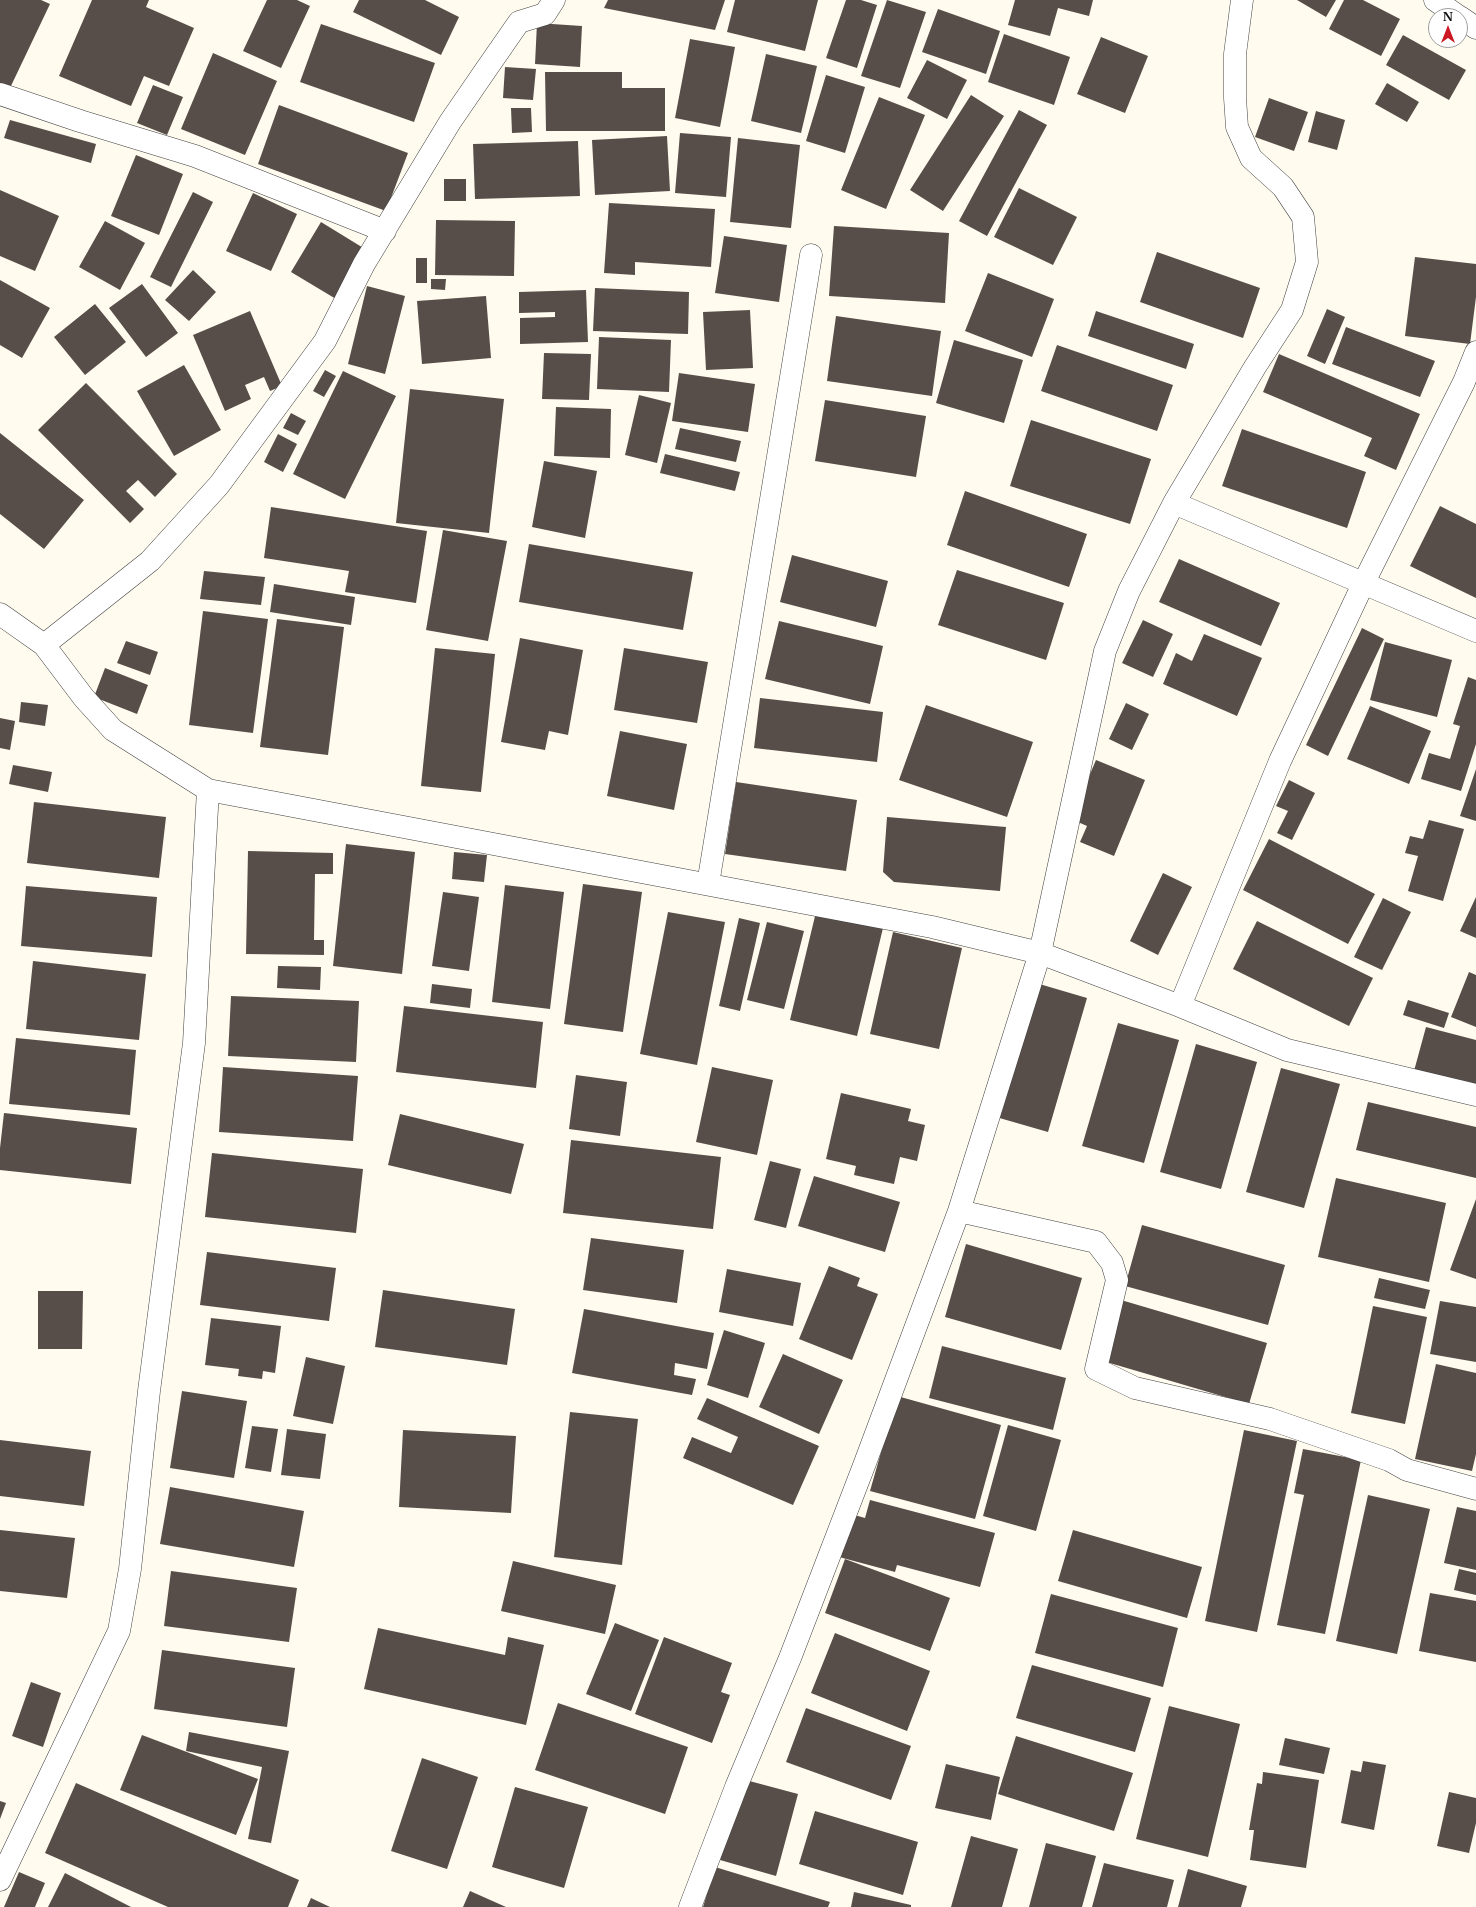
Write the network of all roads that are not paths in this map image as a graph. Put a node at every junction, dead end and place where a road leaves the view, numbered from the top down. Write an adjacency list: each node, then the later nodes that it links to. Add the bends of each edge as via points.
1 (554, 0): 6 (street, via 545,14 519,22 450,122)
2 (1242, 0): 9 (street, via 1235,54 1237,128 1251,158 1283,187 1303,217 1307,262 1292,310)
3 (1434, 0): 4 (street)
4 (1446, 8)
5 (0, 94): 6 (street, via 195,156)
6 (384, 231): 13 (street, via 364,264 325,341 219,484 150,561)
7 (812, 255): 15 (street)
8 (1476, 352): 10 (street, via 1464,382)
9 (1174, 503): 10 (street); 16 (street, via 1129,590 1106,651)
10 (1364, 582): 12 (street); 17 (street, via 1280,761)
11 (0, 614): 13 (street)
12 (1476, 631)
13 (44, 645): 14 (street, via 112,730)
14 (208, 790): 15 (street); 21 (street, via 194,1043 149,1391 130,1569 119,1631)
15 (708, 884): 16 (street, via 932,927)
16 (1040, 953): 17 (street); 19 (street)
17 (1180, 1006): 18 (street, via 1287,1050)
18 (1476, 1095)
19 (959, 1211): 20 (street, via 1096,1242 1112,1263 1117,1280 1096,1369 1135,1388 1270,1419 1389,1460 1407,1470); 22 (street, via 810,1608 736,1786)
20 (1476, 1488)
21 (0, 1880)
22 (690, 1907)

